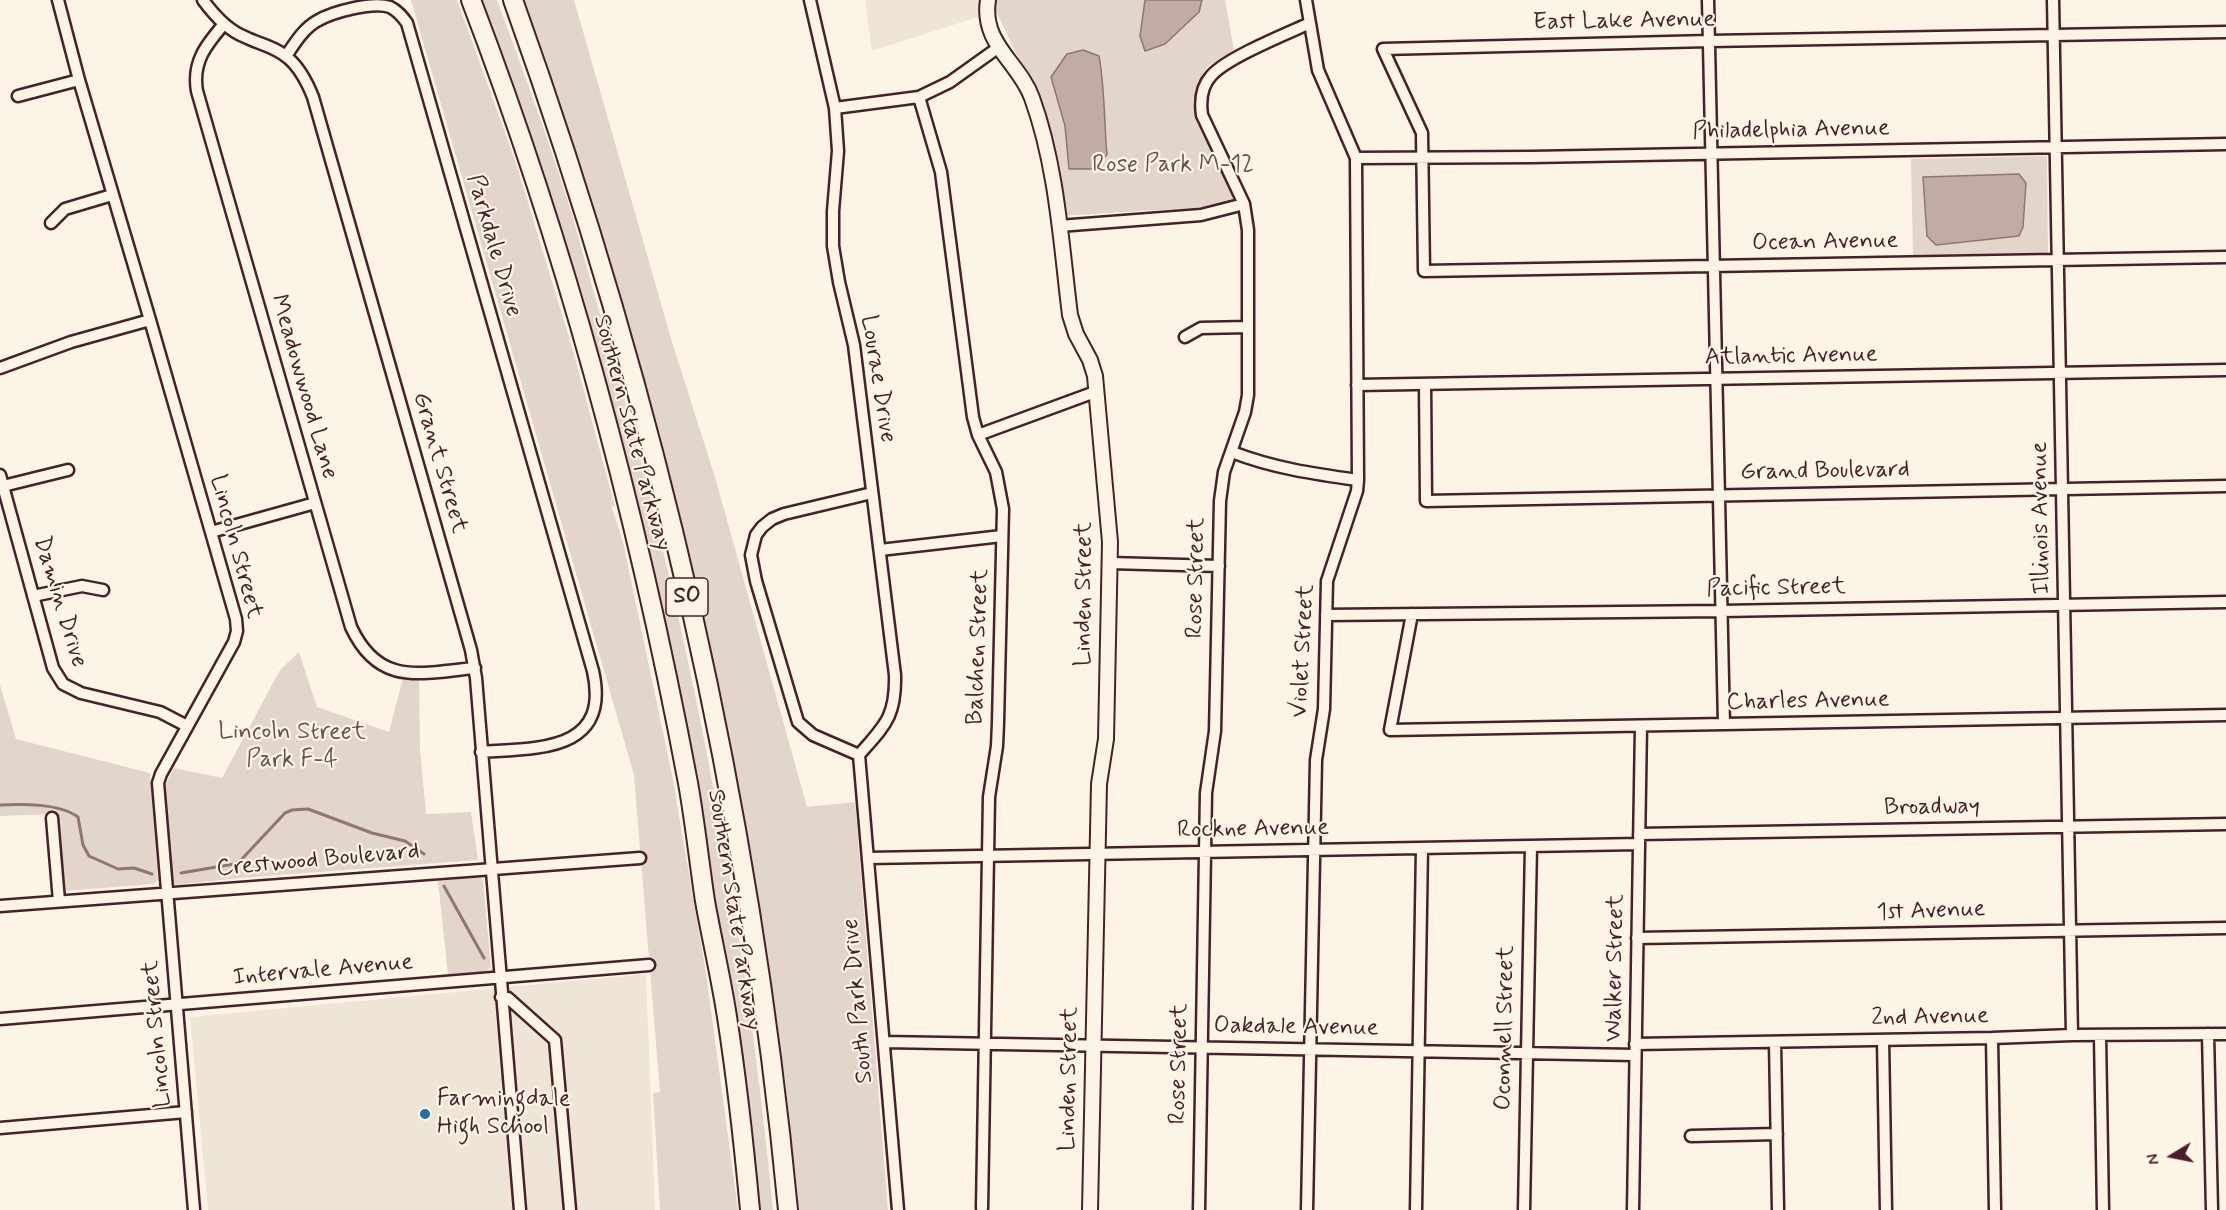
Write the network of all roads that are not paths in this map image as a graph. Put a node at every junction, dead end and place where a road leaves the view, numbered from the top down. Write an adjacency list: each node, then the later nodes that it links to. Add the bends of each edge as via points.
1 (58, 0): 17 (street, Lincoln Street)
2 (203, 0): 11 (street, Grant Street)
3 (471, 0): 121 (highway, Southern State Parkway / SO, via 564,276 650,601 688,786 727,1015)
4 (513, 0): 122 (highway, Southern State Parkway / SO, via 605,278 643,412 693,619 756,947)
5 (810, 0): 20 (street, Lourae Drive)
6 (988, 0): 15 (street, Linden Street, via 986,9 993,39)
7 (1306, 0): 10 (street, Violet Street)
8 (1708, 0): 14 (street)
9 (2053, 0): 13 (street, Illinois Avenue)
10 (1310, 23): 24 (street, Violet Street, via 1318,70); 27 (street, Rose Street, via 1223,65 1203,89 1202,115)
11 (224, 24): 16 (street, Grant Street); 53 (street, Meadowwood Lane, via 198,61 197,91)
12 (2226, 32): 13 (street, East Lake Avenue)
13 (2054, 35): 14 (street, East Lake Avenue); 22 (street, Illinois Avenue)
14 (1709, 41): 23 (street); 25 (street, East Lake Avenue, via 1383,49 1422,133)
15 (999, 47): 19 (street, via 950,82); 29 (street, Linden Street, via 1032,97 1049,153)
16 (286, 56): 66 (street, Grant Street, via 313,97); 72 (street, Parkdale Drive, via 304,32 335,14 378,4 398,12 407,23 579,621 597,690 595,710 587,724 557,745)
17 (79, 80): 18 (street); 26 (street, Lincoln Street)
18 (18, 96)
19 (919, 97): 20 (street); 43 (street, Balchen Street, via 941,172 969,393)
20 (835, 108): 51 (street, Lourae Drive, via 838,151 833,246 854,345)
21 (2226, 144): 22 (street, Philadelphia Avenue)
22 (2056, 147): 23 (street, Philadelphia Avenue); 31 (street, Illinois Avenue)
23 (1711, 154): 25 (street, Philadelphia Avenue); 32 (street)
24 (1356, 158): 25 (street, Philadelphia Avenue); 41 (street, Violet Street)
25 (1422, 158): 32 (street, Ocean Avenue, via 1424,271)
26 (112, 195): 28 (street, via 65,209); 33 (street, Lincoln Street)
27 (1244, 204): 29 (street, via 1201,215); 34 (street, Rose Street, via 1248,230)
28 (51, 223)
29 (1059, 226): 42 (street, Linden Street, via 1070,315 1090,360)
30 (2226, 257): 31 (street, Ocean Avenue)
31 (2058, 260): 32 (street, Ocean Avenue); 38 (street, Illinois Avenue)
32 (1714, 266): 39 (street)
33 (150, 320): 36 (street); 54 (street, Lincoln Street)
34 (1248, 327): 35 (street, via 1201,328); 44 (street, Rose Street, via 1248,395)
35 (1185, 337)
36 (0, 368)
37 (2226, 370): 38 (street, Atlantic Avenue)
38 (2060, 373): 39 (street, Atlantic Avenue); 50 (street, Illinois Avenue)
39 (1716, 379): 40 (street, Atlantic Avenue); 52 (street)
40 (1425, 384): 41 (street, Atlantic Avenue); 52 (street, Grand Boulevard, via 1426,501)
41 (1357, 385): 47 (street, Violet Street)
42 (1095, 392): 43 (street); 57 (street, Linden Street)
43 (978, 435): 55 (street, Balchen Street, via 1000,485)
44 (1232, 452): 47 (street, via 1285,470); 58 (street, Rose Street, via 1224,472 1220,501)
45 (68, 470): 48 (street)
46 (0, 475): 48 (street, Damin Drive)
47 (1358, 480): 65 (street, Violet Street, via 1327,581)
48 (3, 486): 60 (street, Damin Drive)
49 (2226, 486): 50 (street, Grand Boulevard)
50 (2062, 489): 52 (street, Grand Boulevard); 62 (street, Illinois Avenue)
51 (872, 493): 56 (street, Lourae Drive); 73 (street, via 772,519 756,534 751,555 798,722 813,735)
52 (1719, 495): 63 (street)
53 (315, 503): 54 (street); 66 (street, Meadowwood Lane, via 351,627 369,657 403,673)
54 (211, 532): 70 (street, Lincoln Street, via 237,631)
55 (1002, 536): 56 (street); 83 (street, Balchen Street, via 997,746 988,797)
56 (879, 550): 73 (street, Lourae Drive, via 896,697 887,722)
57 (1110, 563): 58 (street); 82 (street, Linden Street, via 1106,739 1099,784)
58 (1219, 566): 81 (street, Rose Street, via 1215,731 1206,793)
59 (103, 590): 60 (street, via 81,586)
60 (33, 596): 70 (street, Damin Drive, via 53,668 63,684 81,693 160,712)
61 (2226, 602): 62 (street, Pacific Street)
62 (2064, 605): 63 (street, Pacific Street); 68 (street, Illinois Avenue)
63 (1721, 611): 64 (street, Pacific Street); 69 (street)
64 (1412, 614): 65 (street, Pacific Street); 71 (street, Charles Avenue, via 1390,730)
65 (1326, 615): 80 (street, Violet Street)
66 (475, 669): 72 (street, Grant Street)
67 (2226, 715): 68 (street, Charles Avenue)
68 (2066, 718): 69 (street, Charles Avenue); 76 (street, Illinois Avenue)
69 (1724, 724): 71 (street, Charles Avenue)
70 (187, 726): 87 (street, Lincoln Street, via 158,783)
71 (1641, 726): 77 (street, Walker Street)
72 (481, 752): 86 (street, Grant Street)
73 (859, 755): 85 (street, South Park Drive)
74 (52, 818): 88 (street)
75 (2226, 824): 76 (street, Broadway)
76 (2068, 826): 77 (street, Broadway); 91 (street, Illinois Avenue)
77 (1639, 839): 78 (street, Rockne Avenue); 92 (street, Walker Street)
78 (1531, 846): 79 (street, Rockne Avenue); 112 (street, Oconnell Street)
79 (1422, 848): 80 (street, Rockne Avenue); 111 (street)
80 (1314, 850): 81 (street, Rockne Avenue); 109 (street, Violet Street)
81 (1205, 852): 82 (street, Rockne Avenue); 108 (street, Rose Street)
82 (1097, 854): 83 (street, Rockne Avenue); 107 (street, Linden Street)
83 (988, 856): 85 (street, Rockne Avenue); 106 (street, Balchen Street)
84 (640, 858): 86 (street, Crestwood Boulevard)
85 (868, 858): 104 (street, South Park Drive)
86 (490, 868): 87 (street, Crestwood Boulevard); 94 (street, Grant Street)
87 (167, 894): 88 (street, Crestwood Boulevard); 96 (street, Lincoln Street)
88 (59, 901): 89 (street, Crestwood Boulevard)
89 (0, 906)
90 (2226, 928): 91 (street, 1st Avenue)
91 (2070, 930): 92 (street, 1st Avenue); 100 (street, Illinois Avenue)
92 (1637, 938): 110 (street, Walker Street)
93 (649, 965): 94 (street, Intervale Avenue)
94 (499, 977): 95 (street, Grant Street); 96 (street, Intervale Avenue)
95 (501, 997): 119 (street, Grant Street); 120 (street, via 508,998 555,1040)
96 (177, 1004): 97 (street, Intervale Avenue); 113 (street, Lincoln Street)
97 (0, 1019)
98 (2208, 1034): 99 (street, 2nd Avenue); 101 (street, 2nd Avenue); 134 (street)
99 (2226, 1034)
100 (2072, 1035): 101 (street, 2nd Avenue); 102 (street, 2nd Avenue)
101 (2100, 1036): 133 (street)
102 (1992, 1038): 103 (street, 2nd Avenue); 132 (street)
103 (1883, 1040): 105 (street, 2nd Avenue); 131 (street)
104 (884, 1042): 106 (street, Oakdale Avenue); 123 (street, South Park Drive)
105 (1775, 1042): 110 (street, 2nd Avenue); 115 (street)
106 (985, 1043): 107 (street, Oakdale Avenue); 117 (street, Balchen Street)
107 (1093, 1045): 108 (street, Oakdale Avenue); 124 (street, Linden Street)
108 (1202, 1047): 109 (street, Oakdale Avenue); 125 (street, Rose Street)
109 (1310, 1049): 111 (street, Oakdale Avenue); 126 (street, Violet Street)
110 (1635, 1049): 112 (street, Oakdale Avenue); 129 (street, Walker Street)
111 (1419, 1051): 112 (street, Oakdale Avenue); 127 (street)
112 (1527, 1053): 128 (street, Oconnell Street)
113 (186, 1112): 114 (street); 118 (street, Lincoln Street)
114 (0, 1128)
115 (1777, 1134): 116 (street); 130 (street)
116 (1690, 1136)
117 (982, 1209)
118 (194, 1210)
119 (520, 1210)
120 (570, 1210)
121 (750, 1210)
122 (788, 1210)
123 (898, 1210)
124 (1090, 1210)
125 (1199, 1210)
126 (1307, 1210)
127 (1416, 1210)
128 (1524, 1210)
129 (1633, 1210)
130 (1778, 1210)
131 (1886, 1210)
132 (1995, 1210)
133 (2103, 1210)
134 (2212, 1210)

